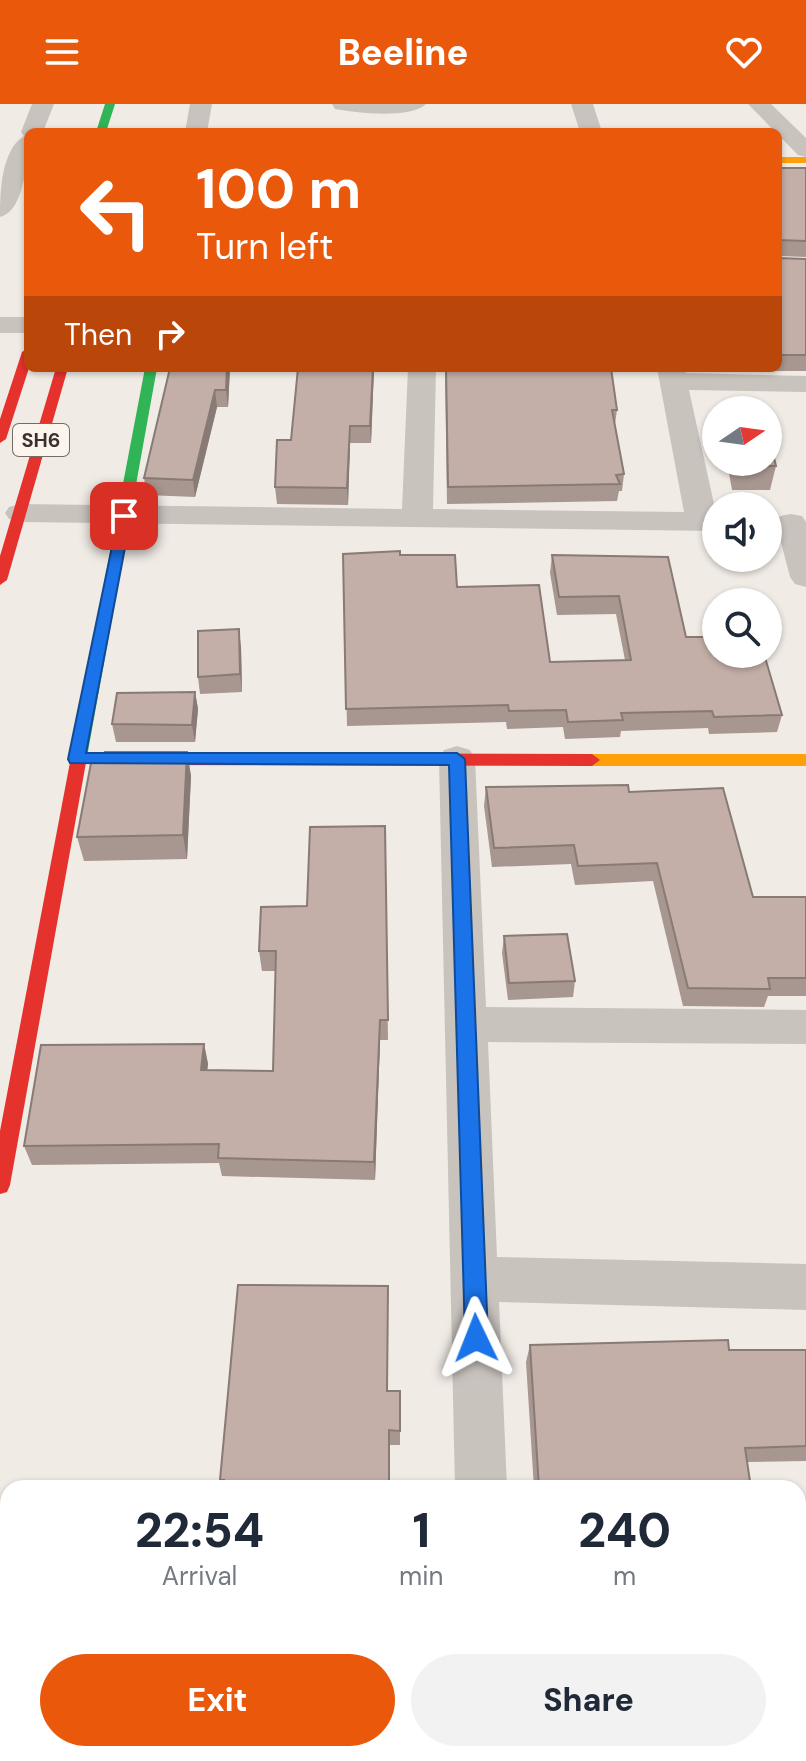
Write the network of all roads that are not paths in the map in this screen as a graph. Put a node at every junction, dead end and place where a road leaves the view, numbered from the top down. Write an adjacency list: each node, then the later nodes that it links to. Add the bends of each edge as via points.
1 (43, 104): 9 (street)
2 (110, 104): 10 (street)
3 (201, 104): 11 (street)
4 (343, 104): 5 (street)
5 (415, 104)
6 (582, 104): 12 (street)
7 (792, 105): 8 (street)
8 (765, 110): 13 (street)
9 (34, 128)
10 (102, 128)
11 (197, 128)
12 (590, 128)
13 (806, 150)
14 (24, 152): 17 (street)
15 (782, 160): 16 (street)
16 (806, 160)
17 (0, 210)
18 (0, 325): 19 (street)
19 (24, 325)
20 (24, 364): 26 (street, SH6)
21 (61, 372): 28 (street, SH6)
22 (150, 372): 29 (street)
23 (422, 372): 30 (street)
24 (673, 375): 25 (street); 27 (street)
25 (806, 384)
26 (0, 439)
27 (702, 497)
28 (20, 513): 29 (street); 34 (street, SH6)
29 (124, 516): 30 (street); 35 (street)
30 (417, 519): 31 (street)
31 (702, 522)
32 (788, 523): 33 (street)
33 (806, 577)
34 (0, 580)
35 (92, 759): 36 (street); 40 (street)
36 (457, 759): 37 (street); 38 (street)
37 (806, 760)
38 (466, 1024): 39 (street); 41 (street)
39 (806, 1027)
40 (0, 1185)
41 (475, 1279): 42 (street); 43 (street)
42 (806, 1287)
43 (481, 1480)

